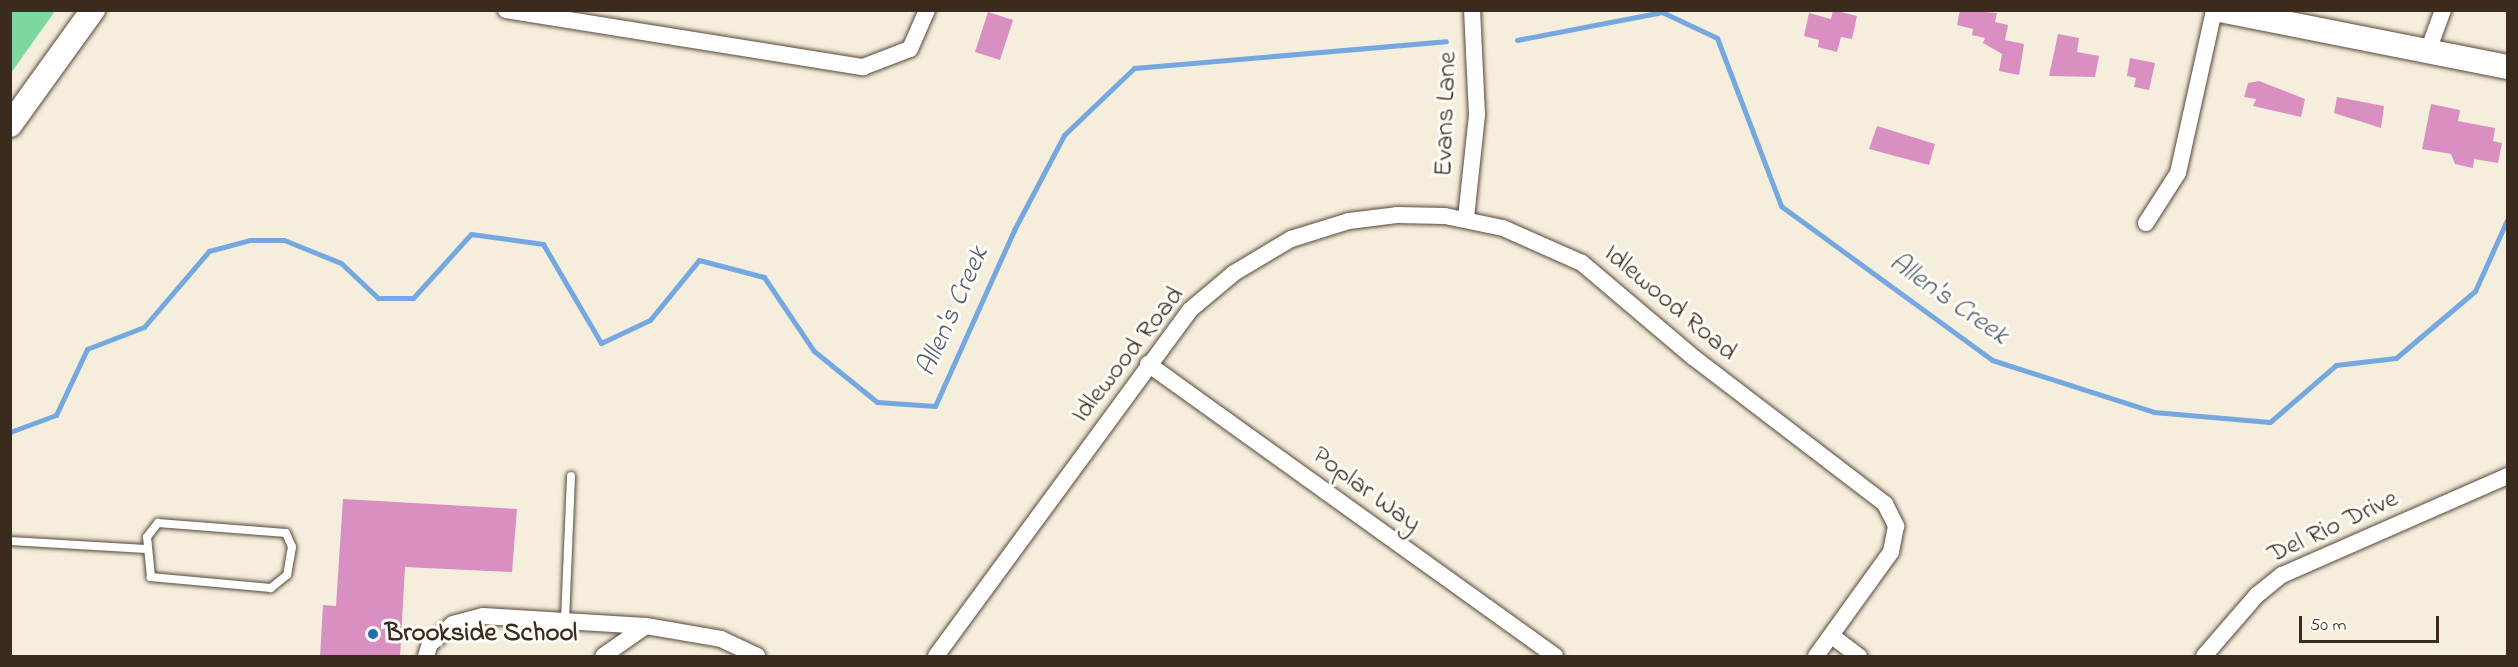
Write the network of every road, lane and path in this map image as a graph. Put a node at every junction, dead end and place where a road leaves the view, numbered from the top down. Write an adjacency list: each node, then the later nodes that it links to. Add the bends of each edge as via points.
1 (93, 10): 10 (street)
2 (506, 10): 3 (street, via 863,67 903,54 918,36)
3 (927, 10)
4 (1472, 10): 11 (street, Evans Lane, via 1477,116)
5 (2214, 10): 12 (street, via 2178,173)
6 (2220, 10): 8 (street)
7 (2444, 10): 8 (street)
8 (2428, 51): 9 (street)
9 (2508, 68)
10 (10, 125)
11 (1466, 218): 13 (street, Idlewood Road, via 1397,215 1349,221 1291,239 1234,273 1190,310); 20 (street, Idlewood Road, via 1525,235 1582,263 1890,511 1896,534 1891,552)
12 (2146, 223)
13 (1148, 364): 24 (street, Idlewood Road); 25 (street, Poplar Way)
14 (571, 476): 18 (lane)
15 (2508, 476): 28 (street, Del Rio Drive, via 2282,575 2257,594)
16 (10, 540): 17 (lane)
17 (146, 549): 17 (lane, via 147,568 159,580 272,588 286,575 292,536 275,530 158,523 151,526)
18 (565, 620): 19 (street); 21 (street, via 483,616 463,621 430,644)
19 (646, 626): 22 (street); 23 (street, via 721,639)
20 (1832, 636): 26 (street); 27 (street)
21 (426, 657)
22 (603, 657)
23 (757, 657)
24 (936, 657)
25 (1555, 657)
26 (1816, 657)
27 (1859, 657)
28 (2204, 657)

